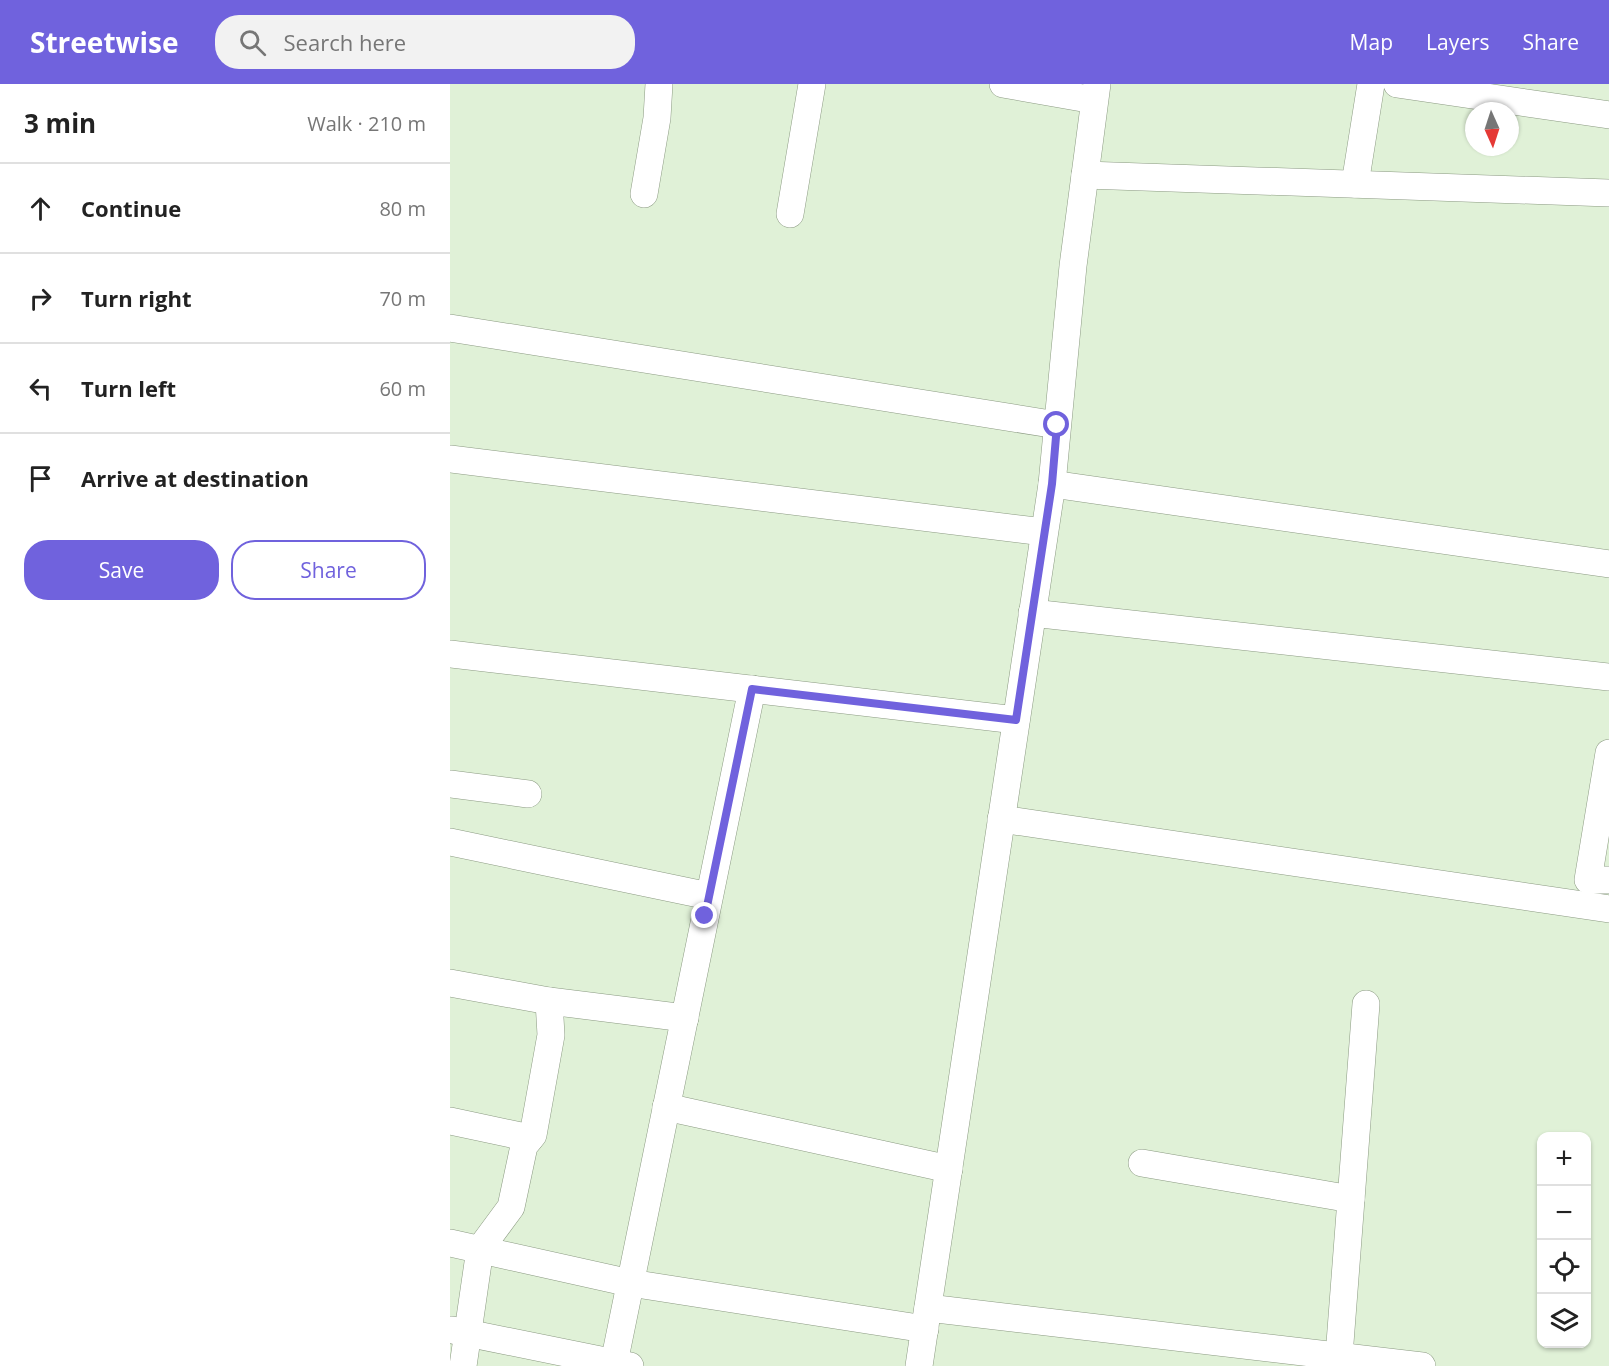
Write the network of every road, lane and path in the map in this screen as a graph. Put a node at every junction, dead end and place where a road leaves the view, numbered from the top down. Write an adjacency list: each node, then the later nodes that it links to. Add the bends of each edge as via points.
1 (659, 84): 11 (street)
2 (812, 84): 12 (street)
3 (1003, 84): 6 (street)
4 (1371, 84): 9 (street)
5 (1397, 84): 7 (street)
6 (1096, 92): 8 (street)
7 (1609, 115)
8 (1085, 174): 9 (street); 14 (street)
9 (1355, 184): 10 (street)
10 (1609, 193)
11 (644, 194)
12 (790, 214)
13 (450, 328): 14 (street)
14 (1057, 425): 16 (street)
15 (450, 459): 17 (street)
16 (1052, 484): 17 (street); 18 (street)
17 (1044, 532): 19 (street)
18 (1609, 564)
19 (1032, 613): 21 (street); 23 (street)
20 (450, 654): 22 (street)
21 (1609, 676)
22 (752, 689): 23 (street); 30 (street)
23 (1016, 720): 27 (street)
24 (1609, 753): 29 (street, via 1588,880)
25 (450, 784): 26 (street)
26 (528, 794)
27 (1001, 819): 31 (street); 40 (street)
28 (450, 842): 30 (street)
29 (1609, 880)
30 (709, 896): 35 (street)
31 (1609, 909)
32 (450, 983): 33 (street)
33 (549, 1001): 35 (street); 38 (street, via 551,1035)
34 (1366, 1004): 41 (street)
35 (685, 1018): 36 (street)
36 (666, 1107): 40 (street); 44 (street)
37 (450, 1122): 38 (street)
38 (530, 1138): 43 (street, via 524,1146 510,1207)
39 (1142, 1163): 41 (street)
40 (949, 1169): 45 (street)
41 (1351, 1199): 47 (street)
42 (450, 1243): 43 (street)
43 (480, 1249): 44 (street); 46 (street)
44 (630, 1283): 45 (street); 48 (street)
45 (926, 1318): 47 (street); 50 (street)
46 (459, 1331): 48 (street); 49 (street)
47 (1339, 1356): 51 (street)
48 (622, 1364)
49 (463, 1366)
50 (919, 1366)
51 (1422, 1366)

